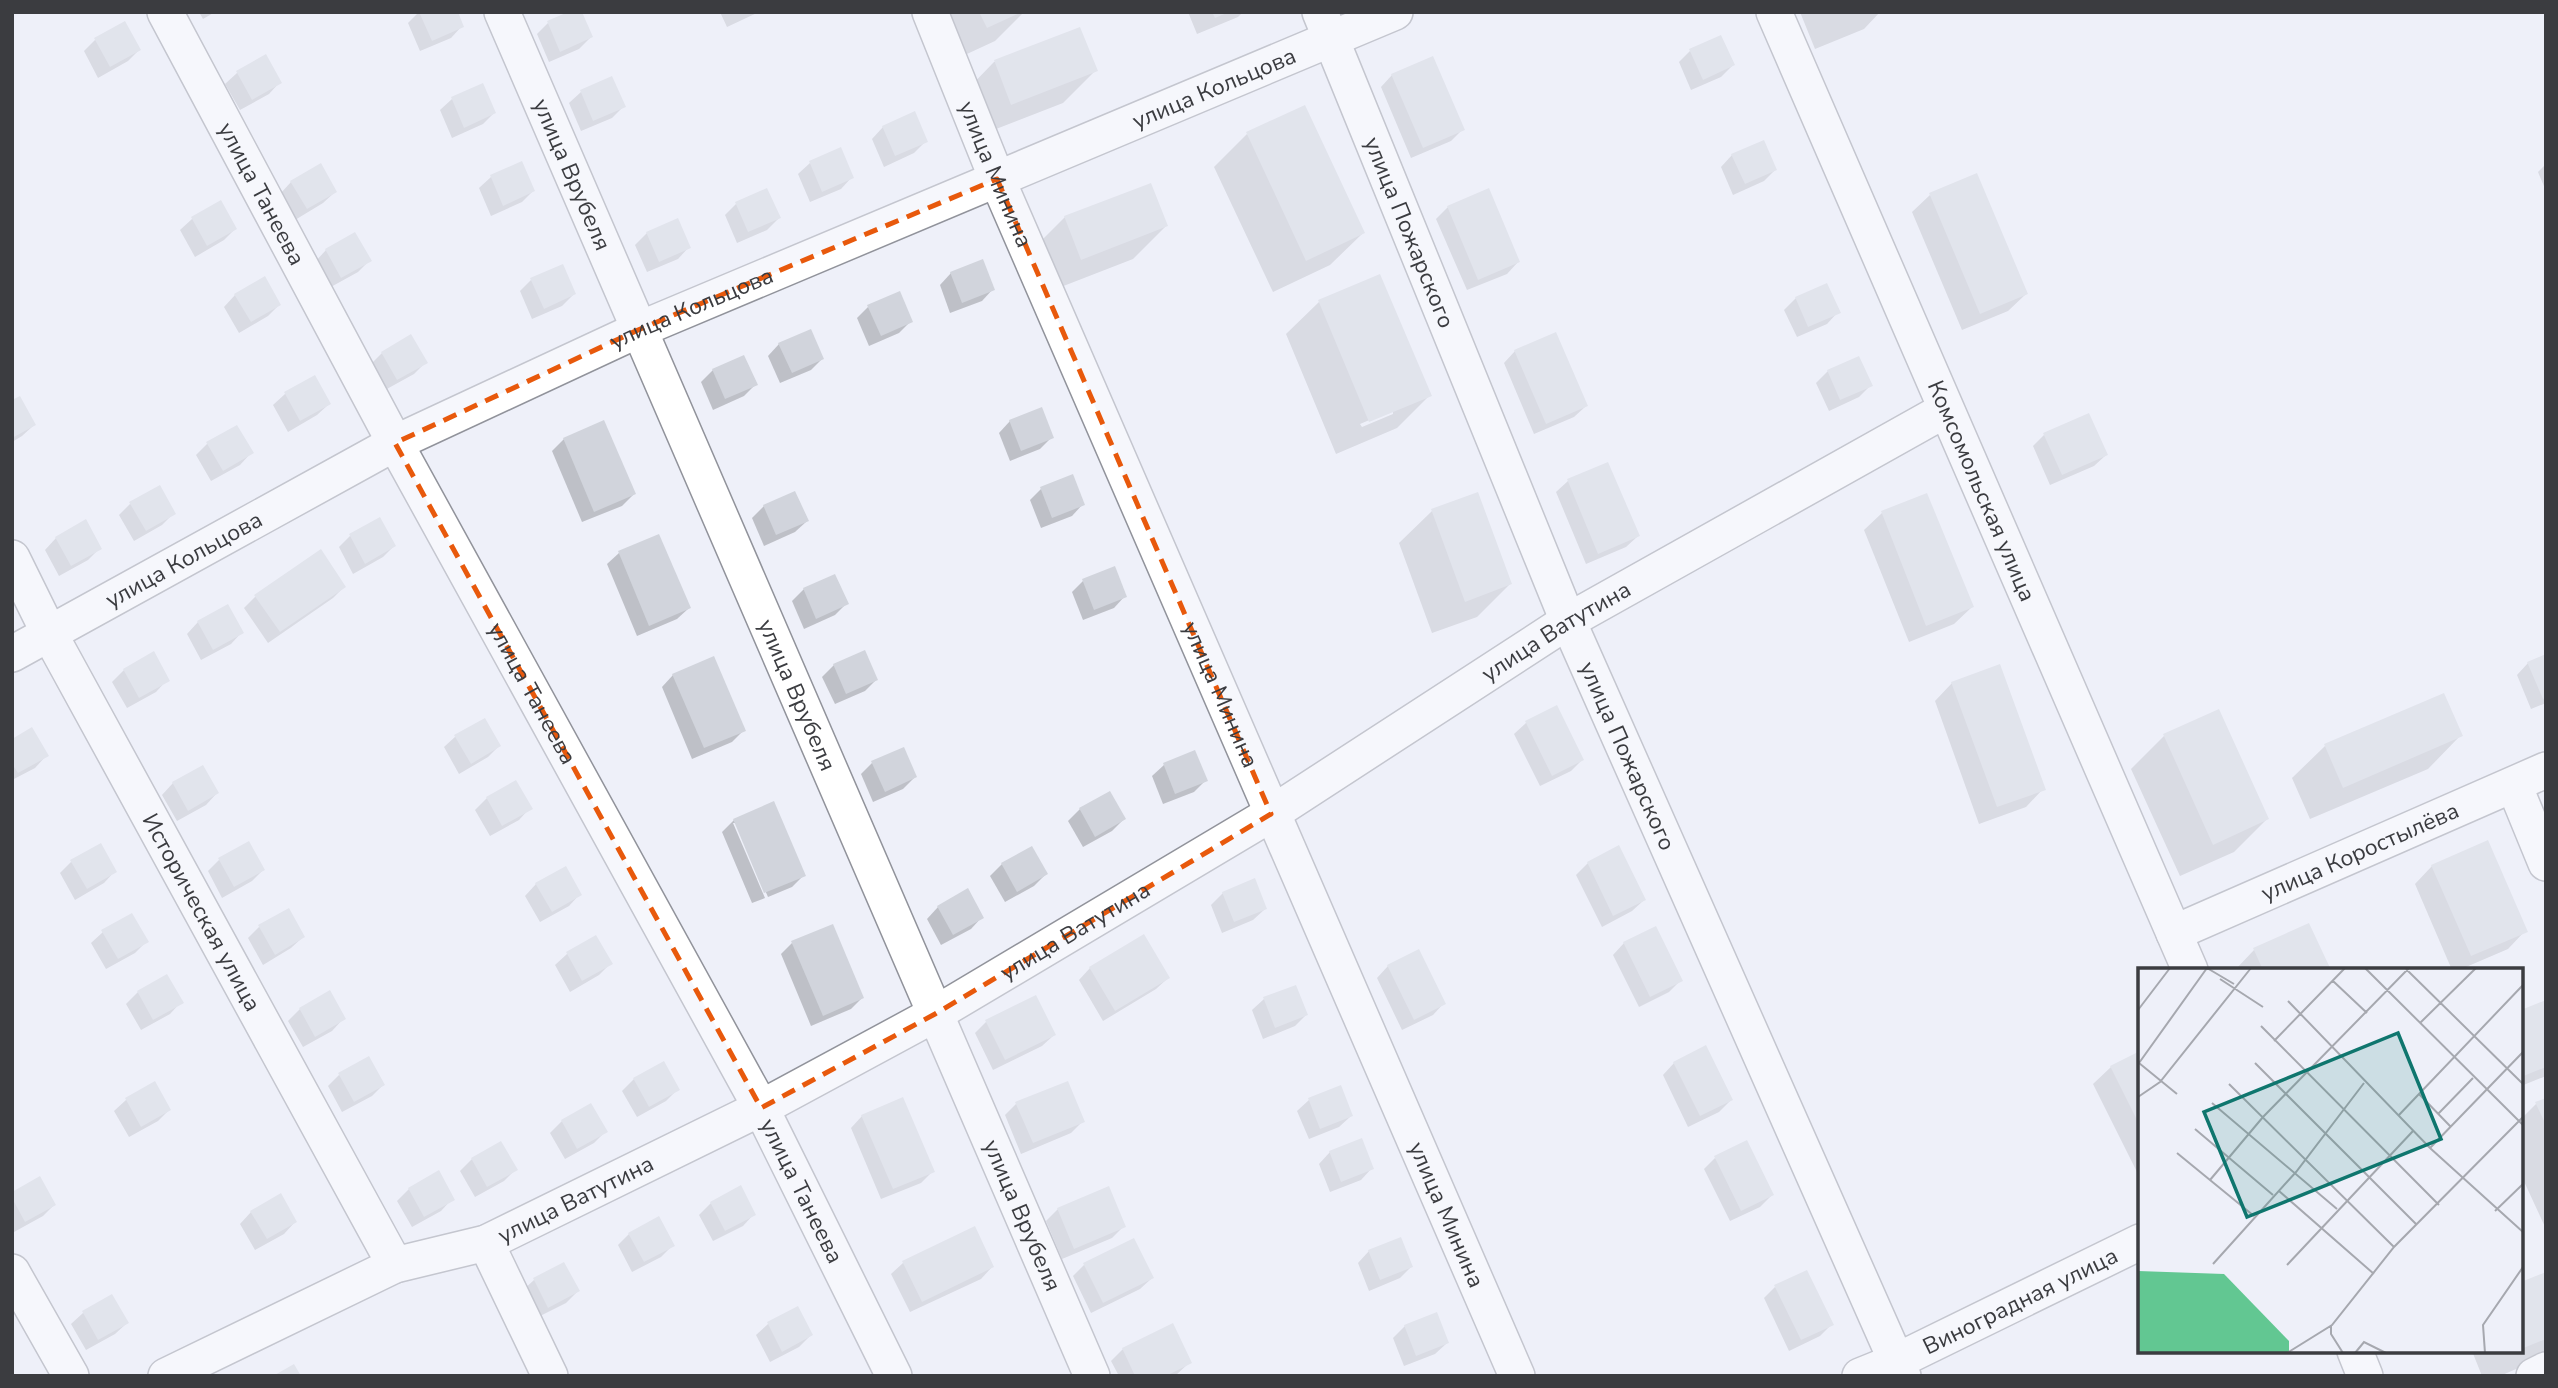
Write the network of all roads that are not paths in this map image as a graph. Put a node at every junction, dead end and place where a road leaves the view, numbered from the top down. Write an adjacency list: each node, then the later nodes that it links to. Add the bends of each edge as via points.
1 (166, 12): 10 (street, улица Танеева)
2 (502, 12): 8 (street, улица Врубеля)
3 (930, 12): 7 (street, улица Минина)
4 (1395, 12): 6 (street, улица Кольцова)
5 (1774, 12): 9 (street, Комсомольская улица)
6 (1325, 26): 7 (street, улица Кольцова); 12 (street, улица Пожарского)
7 (998, 179): 8 (street, улица Кольцова); 17 (street, улица Минина)
8 (638, 330): 10 (street, улица Кольцова); 21 (street, улица Врубеля)
9 (1945, 410): 12 (street, улица Ватутина); 19 (street, Комсомольская улица)
10 (395, 443): 13 (street, улица Кольцова); 22 (street, улица Танеева)
11 (12, 558): 13 (street, Историческая улица)
12 (1568, 621): 17 (street, улица Ватутина); 28 (street, улица Пожарского)
13 (49, 633): 14 (street, улица Кольцова); 25 (street, Историческая улица)
14 (12, 654)
15 (2546, 771): 16 (street, улица Коростылёва)
16 (2514, 785): 18 (street); 19 (street, улица Коростылёва)
17 (1271, 814): 21 (street, улица Ватутина); 35 (street, улица Минина)
18 (2546, 863)
19 (2174, 933): 20 (street, Комсомольская улица)
20 (2189, 968)
21 (935, 1014): 22 (street, улица Ватутина); 34 (street, улица Врубеля)
22 (761, 1108): 23 (street, улица Ватутина); 33 (street, улица Танеева)
23 (486, 1243): 25 (street, улица Ватутина); 32 (street)
24 (2138, 1243): 28 (street, Виноградная улица)
25 (395, 1265): 31 (street, улица Ватутина)
26 (12, 1272): 30 (street)
27 (2356, 1353): 37 (street)
28 (1900, 1368): 36 (street, Виноградная улица)
29 (2546, 1370): 38 (street)
30 (71, 1376)
31 (166, 1376)
32 (550, 1376)
33 (894, 1376)
34 (1092, 1376)
35 (1517, 1376)
36 (1860, 1376)
37 (2365, 1376)
38 (2534, 1376)

